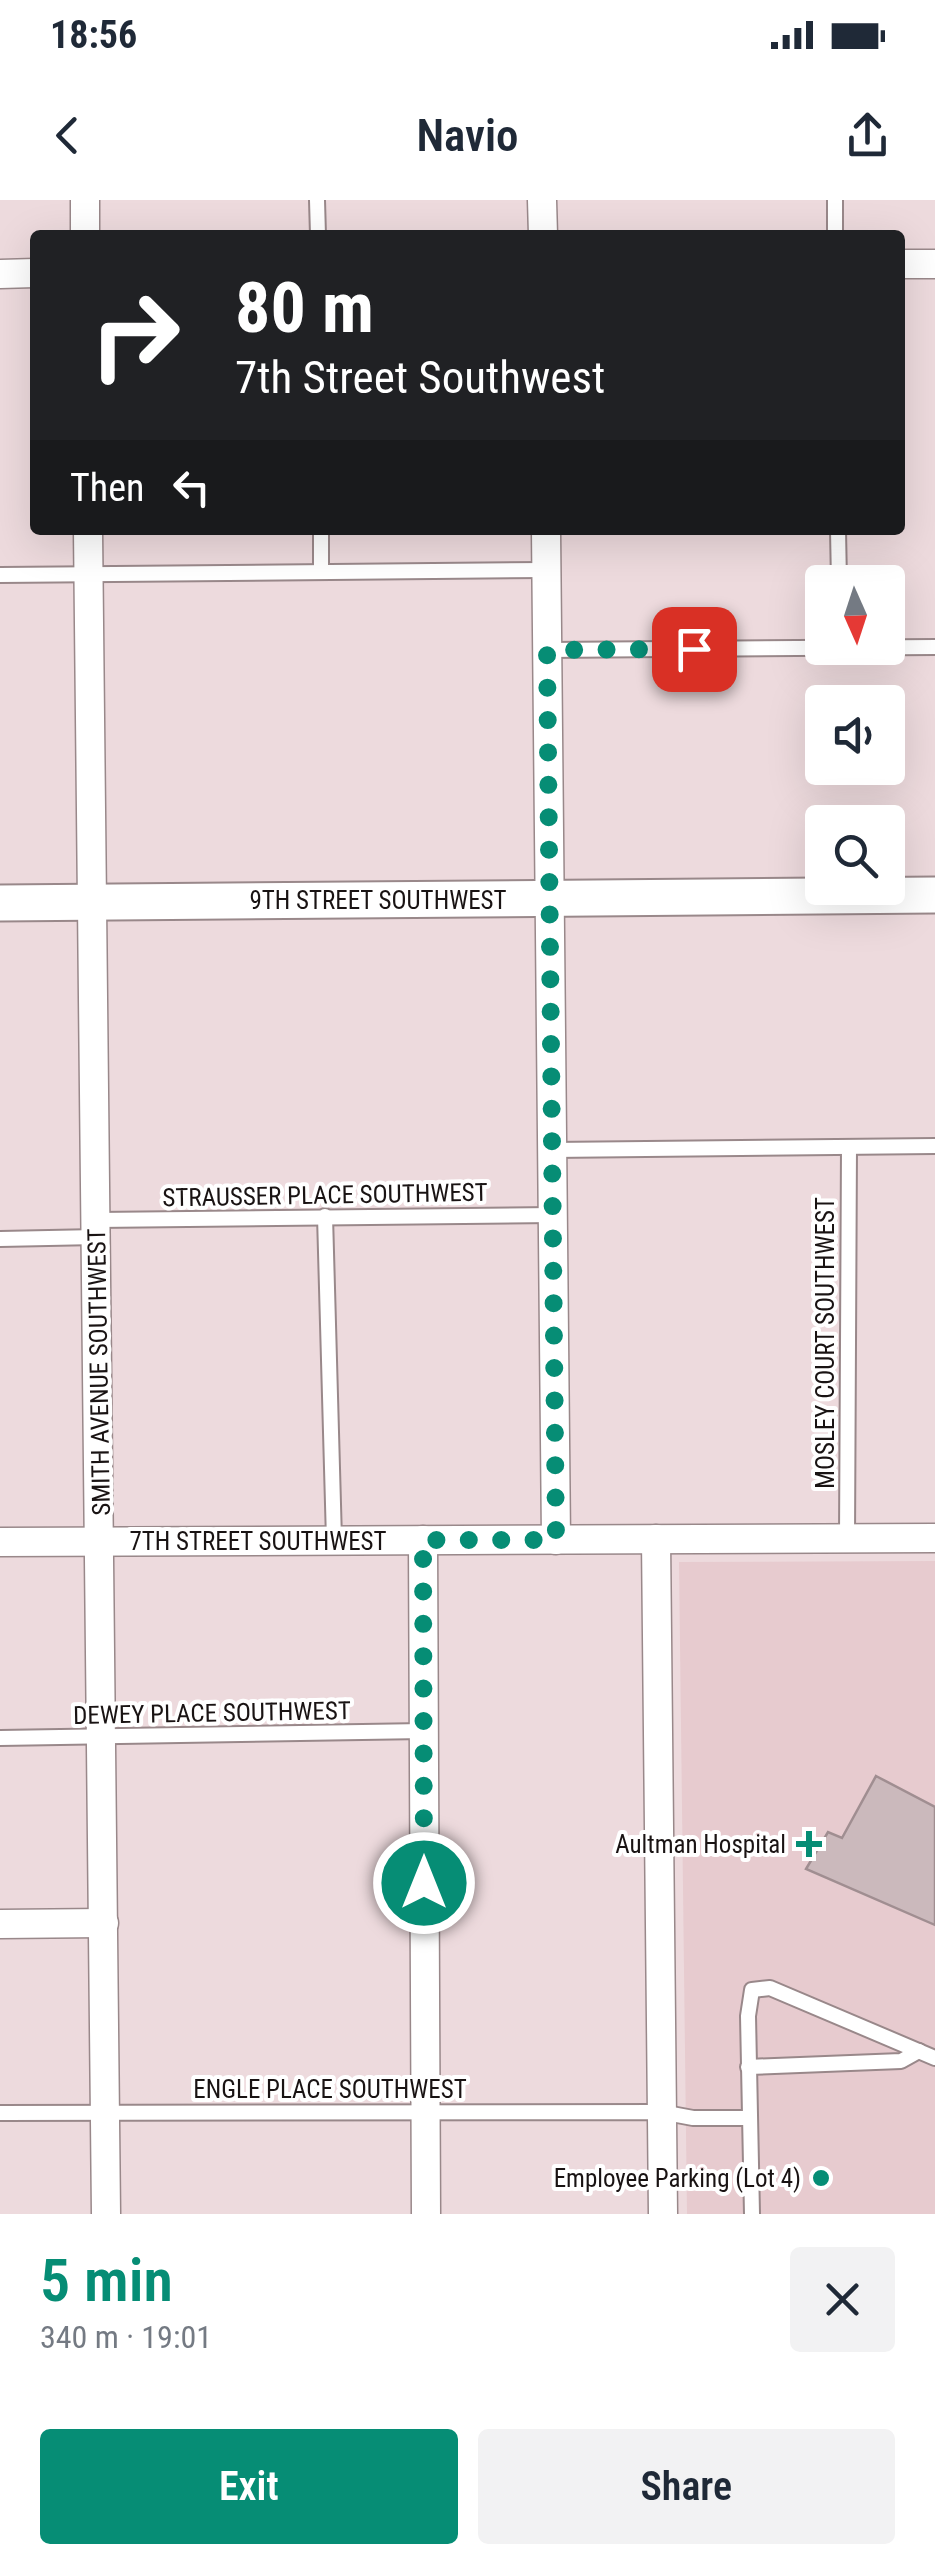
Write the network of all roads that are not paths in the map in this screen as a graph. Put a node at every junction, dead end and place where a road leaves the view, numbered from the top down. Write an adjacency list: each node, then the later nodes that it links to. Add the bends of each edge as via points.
1 (85, 200): 5 (street)
2 (317, 200): 6 (lane)
3 (542, 200): 7 (street)
4 (835, 200): 8 (lane)
5 (85, 230)
6 (318, 230)
7 (542, 230)
8 (835, 230)
9 (905, 264): 10 (street)
10 (935, 264)
11 (0, 274): 12 (street)
12 (30, 274)
13 (88, 535): 20 (street, SMITH AVENUE SOUTHWEST)
14 (320, 535): 19 (lane)
15 (546, 535): 18 (street)
16 (838, 535): 17 (lane)
17 (839, 565)
18 (546, 570): 19 (lane); 25 (street)
19 (321, 572): 20 (lane)
20 (89, 574): 21 (lane); 29 (street, SMITH AVENUE SOUTHWEST)
21 (0, 575)
22 (905, 647): 23 (lane)
23 (935, 647)
24 (805, 648): 25 (lane)
25 (547, 650): 27 (street)
26 (935, 896): 27 (street, 9TH STREET SOUTHWEST)
27 (550, 899): 29 (street, 9TH STREET SOUTHWEST); 32 (street)
28 (0, 902): 29 (street, 9TH STREET SOUTHWEST)
29 (92, 902): 35 (street, SMITH AVENUE SOUTHWEST)
30 (849, 1146): 31 (lane); 32 (lane); 39 (lane, MOSLEY COURT SOUTHWEST)
31 (935, 1146)
32 (552, 1150): 33 (street)
33 (554, 1215): 34 (lane, STRAUSSER PLACE SOUTHWEST); 42 (street)
34 (324, 1216): 35 (lane, STRAUSSER PLACE SOUTHWEST); 40 (lane)
35 (97, 1229): 36 (lane, STRAUSSER PLACE SOUTHWEST); 44 (street, SMITH AVENUE SOUTHWEST)
36 (0, 1239)
37 (935, 1538): 39 (street, 7TH STREET SOUTHWEST)
38 (656, 1539): 39 (street, 7TH STREET SOUTHWEST); 42 (street, 7TH STREET SOUTHWEST); 54 (street)
39 (847, 1539)
40 (334, 1540): 41 (street, 7TH STREET SOUTHWEST); 44 (street, 7TH STREET SOUTHWEST)
41 (423, 1540): 42 (street, 7TH STREET SOUTHWEST); 45 (street)
42 (556, 1540)
43 (0, 1542): 44 (street, 7TH STREET SOUTHWEST)
44 (101, 1542): 47 (street, SMITH AVENUE SOUTHWEST)
45 (424, 1731): 47 (lane, DEWEY PLACE SOUTHWEST); 53 (street)
46 (0, 1738): 47 (lane, DEWEY PLACE SOUTHWEST)
47 (103, 1738): 49 (street, SMITH AVENUE SOUTHWEST)
48 (0, 1924): 49 (street)
49 (104, 1924): 55 (street, SMITH AVENUE SOUTHWEST)
50 (919, 2052): 51 (lane); 52 (lane, via 901,2061); 52 (lane, via 770,1988 752,1990)
51 (935, 2058)
52 (748, 2067): 57 (lane)
53 (425, 2111): 54 (lane, ENGLE PLACE SOUTHWEST); 55 (lane, ENGLE PLACE SOUTHWEST); 59 (street)
54 (661, 2112): 57 (lane, ENGLE PLACE SOUTHWEST); 60 (street)
55 (105, 2113): 56 (lane, ENGLE PLACE SOUTHWEST); 58 (street, SMITH AVENUE SOUTHWEST)
56 (0, 2114)
57 (748, 2118): 61 (lane)
58 (106, 2214)
59 (426, 2214)
60 (663, 2214)
61 (752, 2214)

